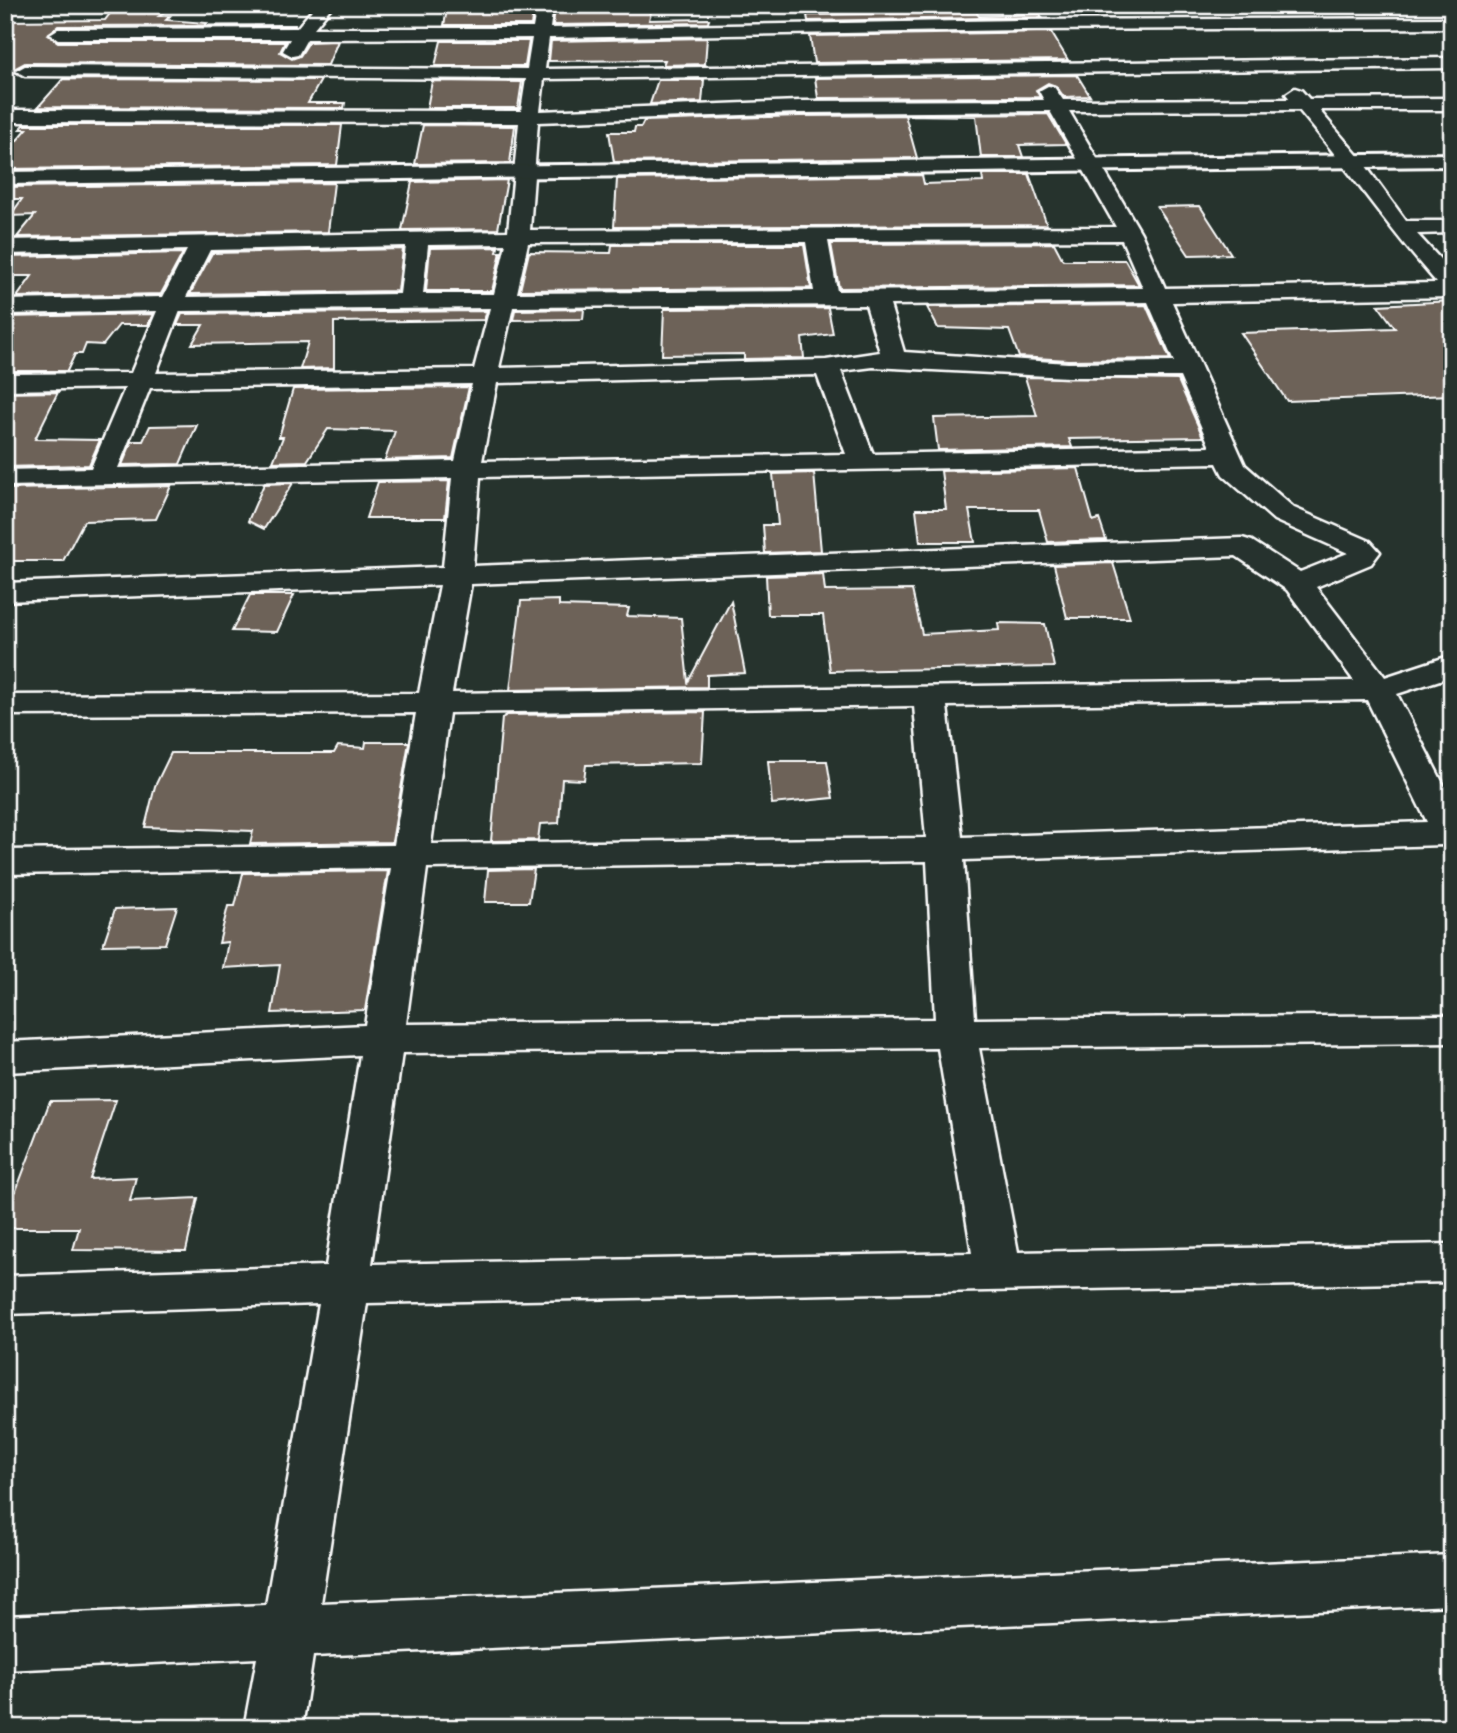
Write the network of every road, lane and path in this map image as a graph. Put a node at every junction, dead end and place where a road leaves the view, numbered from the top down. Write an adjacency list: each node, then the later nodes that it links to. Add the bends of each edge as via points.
1 (325, 5): 11 (street)
2 (775, 5): 10 (street)
3 (1016, 5): 8 (street)
4 (1226, 5): 9 (street)
5 (72, 15): 12 (street)
6 (543, 19): 10 (street); 11 (street); 19 (street)
7 (1452, 23): 9 (street)
8 (1022, 25): 9 (street); 10 (street); 15 (street)
9 (1237, 26): 14 (street)
10 (782, 31)
11 (300, 35): 12 (street); 18 (street)
12 (50, 43): 17 (street)
13 (1452, 63): 14 (street)
14 (1267, 65): 15 (street); 22 (street)
15 (1033, 67): 16 (street); 24 (street)
16 (789, 70): 19 (street); 23 (street)
17 (25, 71): 18 (street); 20 (street)
18 (281, 74): 19 (street); 25 (street)
19 (537, 74): 27 (street)
20 (12, 88)
21 (1452, 104): 22 (street)
22 (1307, 106): 24 (street); 29 (street)
23 (799, 107): 24 (street); 27 (street)
24 (1059, 108): 30 (street)
25 (263, 116): 26 (street); 27 (street)
26 (5, 117)
27 (530, 117): 31 (street)
28 (1452, 160): 29 (street)
29 (1353, 162): 30 (street); 34 (street)
30 (1093, 166): 31 (street); 35 (street)
31 (522, 173): 32 (street); 37 (street)
32 (5, 178)
33 (1452, 227): 34 (street)
34 (1400, 228): 41 (street)
35 (1130, 233): 36 (street); 42 (street)
36 (816, 236): 37 (street); 43 (street)
37 (519, 237): 38 (street); 45 (street)
38 (418, 241): 39 (street); 46 (street)
39 (201, 245): 40 (street); 47 (street)
40 (5, 247)
41 (1452, 288): 42 (street)
42 (1159, 296): 44 (street); 51 (street)
43 (827, 298): 44 (street); 45 (street)
44 (876, 298): 49 (street)
45 (505, 299): 46 (street); 52 (street)
46 (411, 301): 47 (street)
47 (172, 304): 48 (street); 53 (street)
48 (5, 307)
49 (894, 360): 50 (street); 51 (street, via 1070,370)
50 (827, 367): 52 (street); 56 (street)
51 (1187, 369): 55 (street)
52 (485, 376): 53 (street); 57 (street)
53 (142, 381): 54 (street); 58 (street)
54 (5, 382)
55 (1228, 455): 56 (street); 60 (street, via 1233,469)
56 (862, 460): 57 (street)
57 (467, 468): 58 (street); 62 (street)
58 (101, 477): 59 (street)
59 (5, 478)
60 (1284, 514): 61 (street); 63 (street, via 1365,552 1361,558)
61 (1242, 547): 62 (street); 63 (street)
62 (457, 576): 64 (street); 68 (street)
63 (1298, 584): 66 (street)
64 (9, 599)
65 (1452, 665): 66 (street)
66 (1378, 690): 67 (street); 70 (street)
67 (929, 694): 68 (street); 71 (street)
68 (434, 703): 69 (street); 72 (street)
69 (5, 705)
70 (1451, 834): 71 (street)
71 (946, 849): 72 (street); 75 (street)
72 (412, 858): 73 (street); 76 (street)
73 (5, 862)
74 (1452, 1029): 75 (street)
75 (957, 1034): 76 (street); 79 (street)
76 (383, 1040): 77 (street); 80 (street)
77 (5, 1057)
78 (1452, 1263): 79 (street)
79 (998, 1272): 80 (street)
80 (346, 1284): 81 (street); 83 (street)
81 (5, 1295)
82 (1452, 1580): 83 (street)
83 (289, 1630): 84 (street); 85 (street)
84 (5, 1643)
85 (273, 1728)

